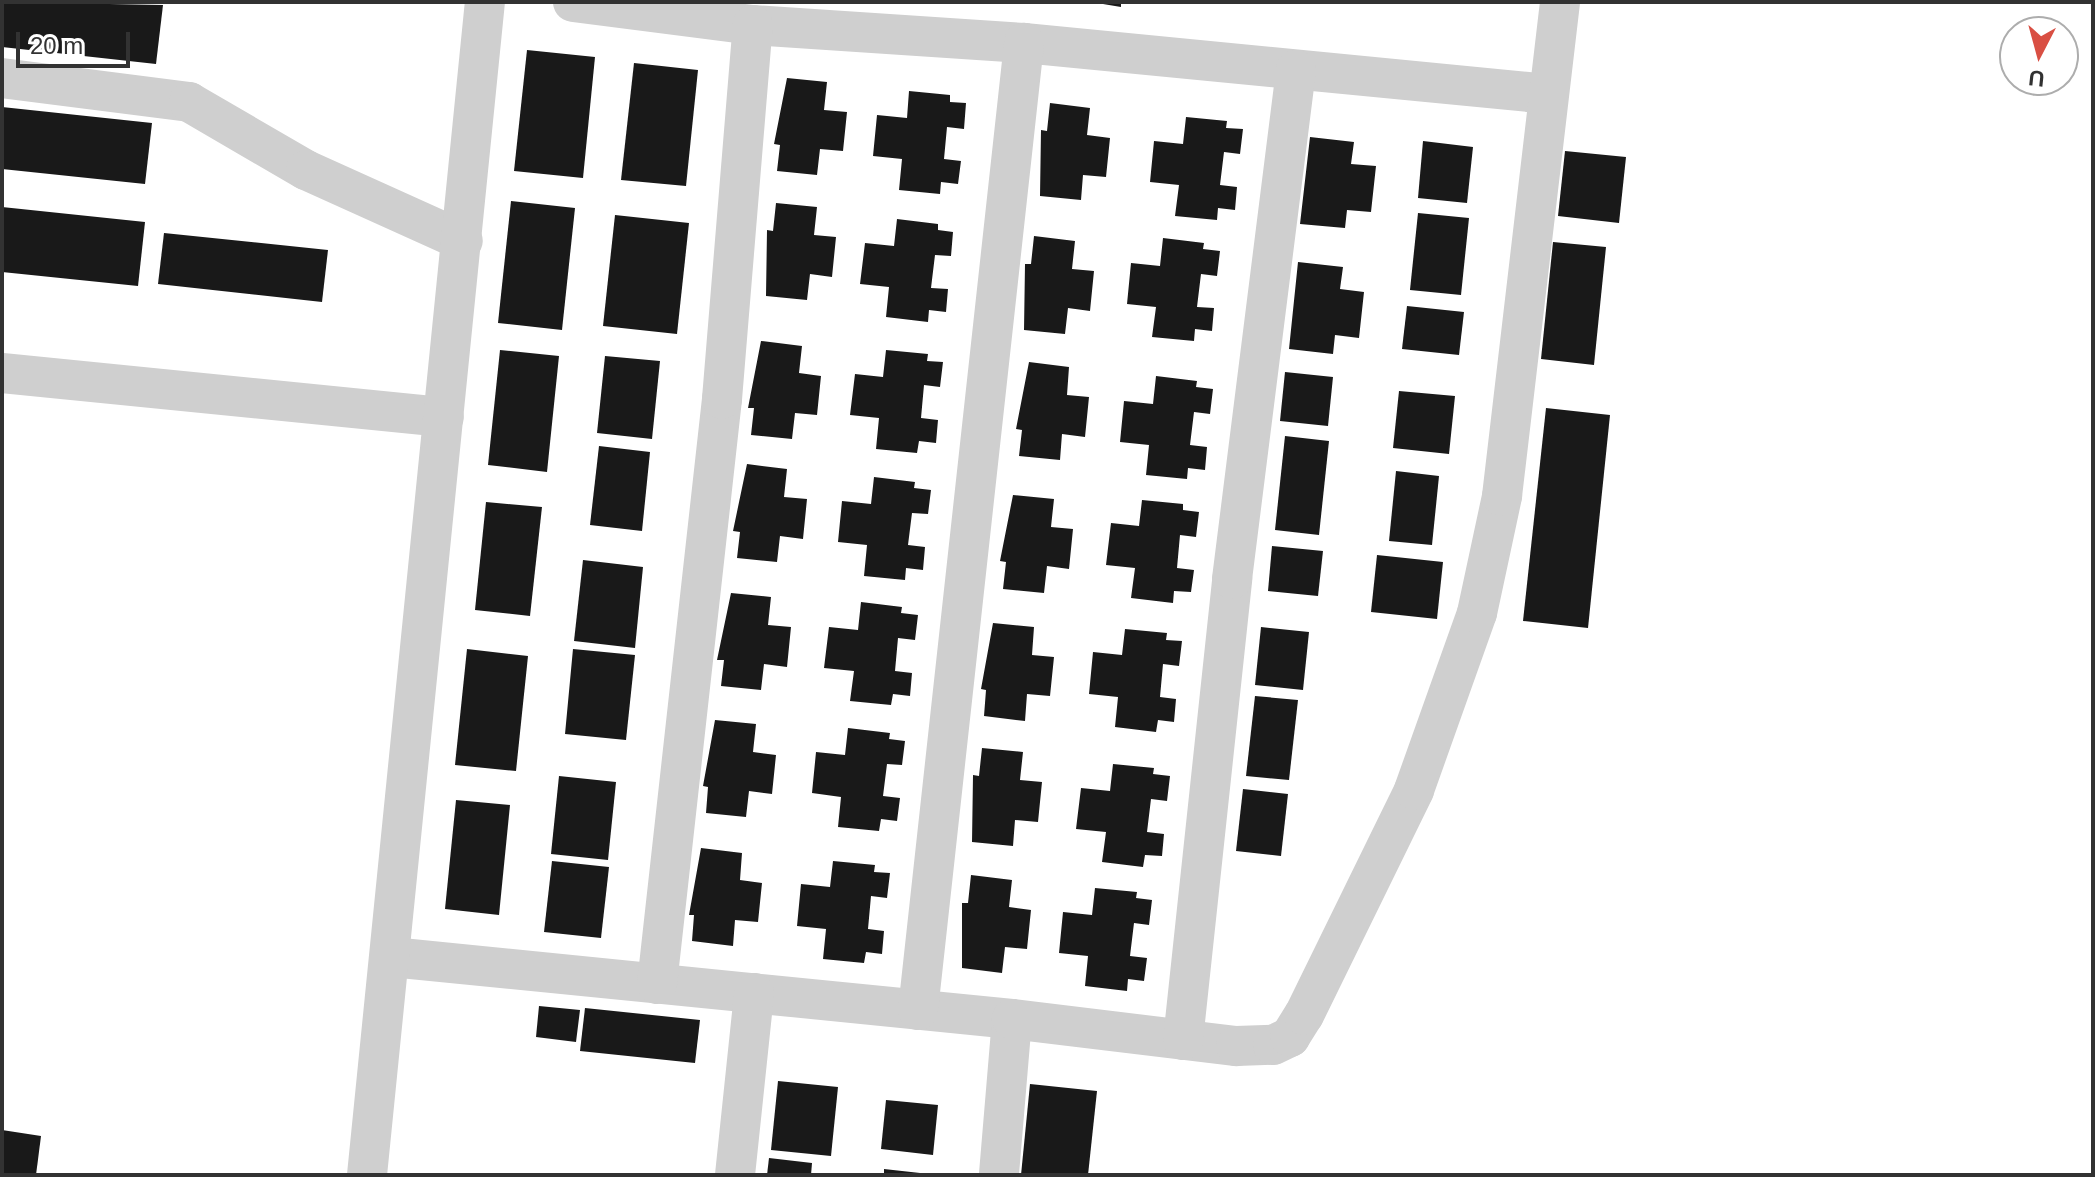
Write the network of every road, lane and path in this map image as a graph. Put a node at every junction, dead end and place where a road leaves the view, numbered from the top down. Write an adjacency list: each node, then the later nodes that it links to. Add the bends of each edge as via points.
1 (485, 2): 9 (street)
2 (573, 2): 4 (street)
3 (1560, 2): 8 (street)
4 (753, 25): 5 (street); 13 (street, via 722,399)
5 (1024, 43): 6 (street); 15 (street)
6 (1296, 70): 8 (street); 17 (street, via 1232,579)
7 (2, 78): 9 (street, via 189,102 306,170)
8 (1549, 94): 17 (street, via 1502,496 1477,613 1414,790 1290,1037 1273,1045)
9 (463, 241): 11 (street)
10 (2, 373): 11 (street)
11 (444, 417): 12 (street)
12 (391, 957): 13 (street); 18 (street)
13 (657, 984): 14 (street)
14 (754, 993): 15 (street); 19 (street)
15 (918, 1010): 16 (street)
16 (1012, 1019): 17 (street); 20 (street)
17 (1183, 1040)
18 (367, 1175)
19 (735, 1175)
20 (999, 1175)

